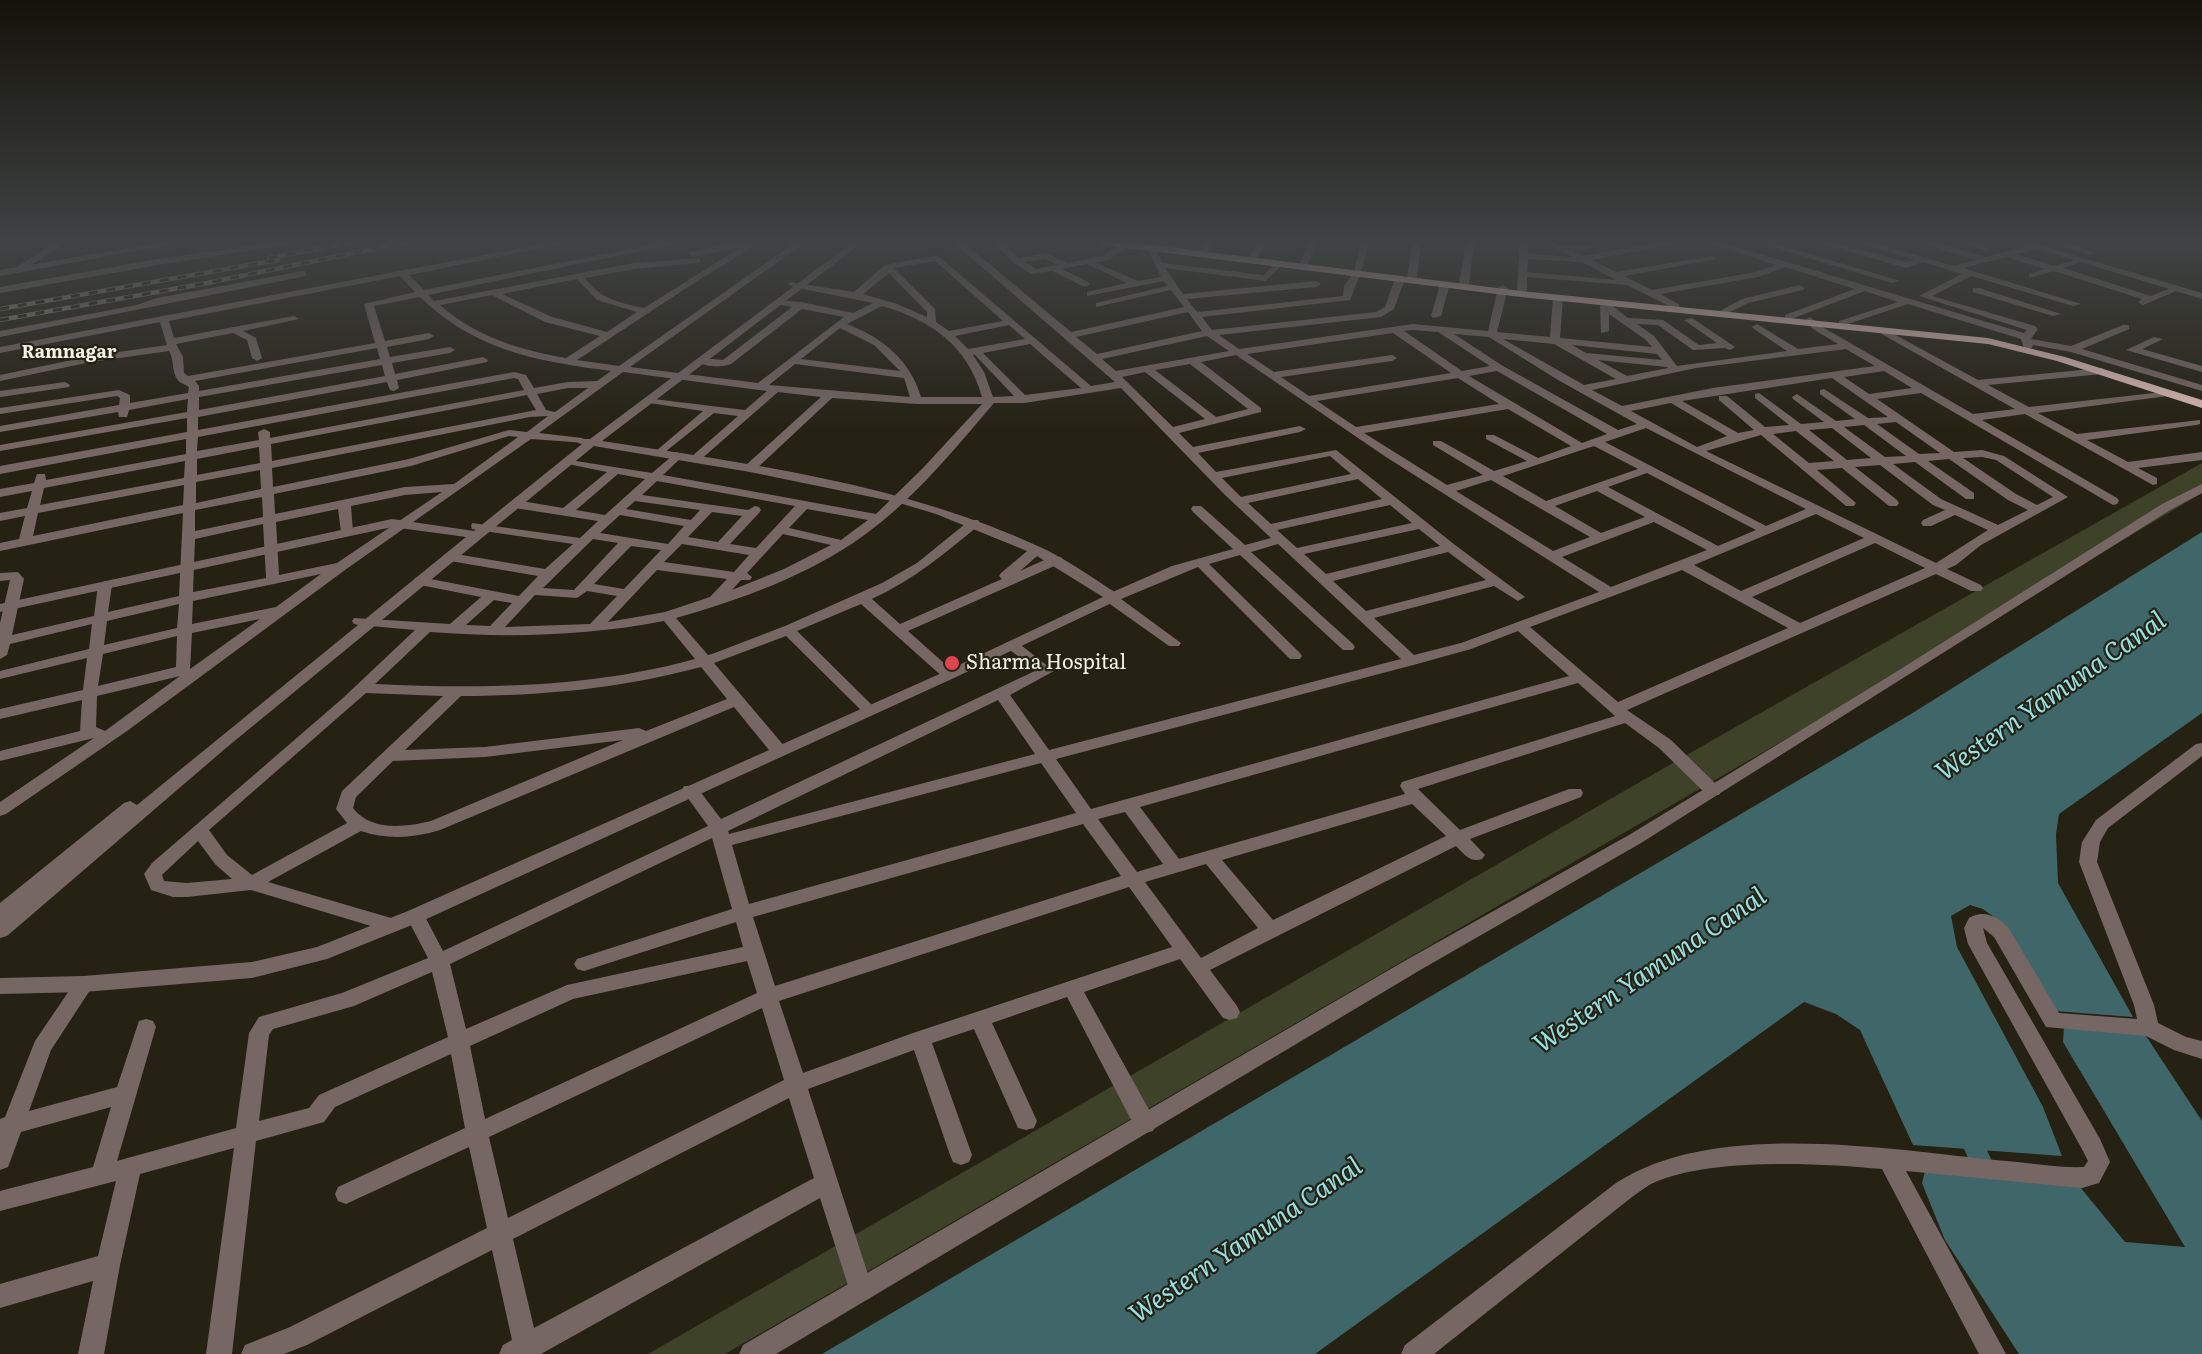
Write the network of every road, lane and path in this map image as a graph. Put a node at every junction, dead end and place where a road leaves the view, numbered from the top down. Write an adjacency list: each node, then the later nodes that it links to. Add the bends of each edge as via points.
1 (144, 305): 58 (street)
2 (236, 305): 41 (street)
3 (368, 305): 69 (street)
4 (433, 305): 87 (street, via 454,323 491,342)
5 (515, 305): 61 (street, via 548,321)
6 (625, 305): 34 (street)
7 (654, 305): 34 (street)
8 (712, 305): 97 (street)
9 (770, 305): 107 (street)
10 (776, 305): 88 (street)
11 (801, 305): 38 (street); 88 (street, via 727,362)
12 (875, 305): 38 (street)
13 (886, 305): 46 (street)
14 (926, 305): 46 (street, via 932,311)
15 (992, 305): 47 (street)
16 (1034, 305): 62 (street)
17 (1188, 305): 36 (street)
18 (1272, 305): 36 (street)
19 (1390, 305): 57 (street, via 1378,315)
20 (1439, 305): 39 (street)
21 (1499, 305): 60 (street)
22 (1557, 305): 66 (street)
23 (1605, 305): 44 (street); 56 (street)
24 (1607, 305): 45 (highway)
25 (1667, 305): 33 (highway)
26 (1737, 305): 35 (street)
27 (1820, 305): 40 (street)
28 (1896, 305): 48 (street)
29 (1917, 305): 64 (street)
30 (1947, 305): 64 (street)
31 (2027, 305): 37 (street)
32 (2075, 305): 37 (street)
33 (1675, 306): 35 (highway)
34 (647, 310): 61 (street)
35 (1725, 311): 40 (highway)
36 (1193, 312): 57 (street); 62 (street)
37 (2056, 314): 64 (street)
38 (852, 316): 49 (street)
39 (1436, 316)
40 (1788, 317): 45 (highway)
41 (164, 319): 68 (street); 72 (street)
42 (294, 319): 53 (street)
43 (1689, 320): 70 (street)
44 (1628, 321): 70 (street, via 1660,321 1697,348); 76 (street)
45 (1811, 321): 48 (highway); 55 (highway); 71 (street)
46 (931, 322): 59 (street)
47 (1011, 322): 59 (street); 67 (street)
48 (1842, 323): 64 (highway)
49 (840, 324): 89 (street); 102 (street, via 879,344)
50 (1757, 327): 79 (street)
51 (2126, 327): 74 (street)
52 (1438, 329): 54 (street); 60 (street); 95 (street)
53 (235, 330): 68 (street); 91 (street, via 251,338)
54 (1396, 330): 78 (street); 105 (street)
55 (1881, 330): 100 (highway, via 1988,341); 113 (street)
56 (1604, 331)
57 (1209, 333): 78 (street); 82 (street)
58 (0, 334)
59 (948, 334): 77 (street)
60 (1492, 334): 66 (street); 122 (street)
61 (609, 335): 87 (street)
62 (1070, 335): 82 (street)
63 (429, 336): 69 (street)
64 (2027, 338): 74 (street); 133 (highway)
65 (2158, 339): 75 (street)
66 (1555, 340): 76 (street); 81 (street)
67 (1032, 341): 77 (street); 125 (street)
68 (172, 345): 108 (street); 110 (street)
69 (381, 345): 80 (street); 92 (street)
70 (1727, 345): 84 (street)
71 (1848, 346): 79 (street); 96 (street)
72 (0, 350)
73 (450, 350): 92 (street)
74 (2072, 350): 86 (street)
75 (2133, 350): 86 (street); 99 (street)
76 (1661, 351): 93 (street)
77 (972, 352): 141 (street); 144 (street)
78 (1238, 352): 90 (street); 104 (street)
79 (1797, 353): 84 (street)
80 (320, 356): 91 (street); 101 (street)
81 (1582, 356): 93 (street); 111 (street)
82 (1095, 357): 103 (street)
83 (1392, 358): 104 (street)
84 (1747, 358): 93 (street)
85 (483, 360): 94 (street)
86 (2109, 360): 112 (street)
87 (569, 361): 97 (street)
88 (701, 361): 107 (street)
89 (793, 361): 102 (street); 119 (street)
90 (1193, 361): 98 (street); 162 (street, via 1257,410)
91 (258, 362): 110 (street); 114 (street)
92 (385, 362): 101 (street); 109 (street)
93 (1672, 366): 111 (street)
94 (451, 367): 109 (street); 118 (street)
95 (1499, 368): 105 (street); 179 (street)
96 (1886, 368): 106 (street); 123 (street)
97 (621, 369): 107 (street); 115 (street)
98 (1147, 369): 103 (street); 162 (street)
99 (2202, 369): 112 (street)
100 (2102, 371): 113 (street); 128 (highway)
101 (322, 373): 114 (street); 124 (street)
102 (908, 375): 142 (street)
103 (1113, 375): 116 (street)
104 (1274, 375): 138 (street)
105 (1462, 375): 138 (street); 148 (street)
106 (1836, 375): 135 (street); 139 (street)
107 (675, 376): 119 (street); 140 (street); 186 (street)
108 (0, 378)
109 (391, 379): 124 (street); 136 (street)
110 (184, 380): 130 (street, via 194,387)
111 (1626, 380): 122 (street)
112 (2180, 381): 120 (street)
113 (1976, 383): 153 (street)
114 (261, 384): 130 (street); 143 (street)
115 (600, 384): 126 (street); 157 (street)
116 (1124, 384): 125 (street); 174 (street)
117 (65, 385): 129 (street)
118 (459, 386): 126 (street, via 518,375); 136 (street); 145 (street)
119 (760, 387): 121 (street)
120 (2202, 388)
121 (776, 389): 131 (street); 156 (street)
122 (1582, 389): 151 (street)
123 (1921, 390): 135 (street); 159 (street)
124 (325, 391): 143 (street); 149 (street)
125 (1090, 391): 141 (street)
126 (529, 392): 145 (street); 154 (street)
127 (1824, 392): 164 (street)
128 (2168, 393): 146 (highway); 153 (street)
129 (0, 394)
130 (194, 395): 147 (street); 155 (street)
131 (828, 396): 142 (street); 213 (street)
132 (1759, 396): 170 (street)
133 (2202, 396)
134 (1797, 397): 167 (street)
135 (1867, 397): 161 (street)
136 (397, 398): 149 (street); 158 (street)
137 (1723, 398): 176 (street)
138 (1308, 399): 175 (street)
139 (1672, 399): 151 (street); 181 (street)
140 (649, 400): 150 (street); 186 (street)
141 (1024, 400): 144 (street)
142 (917, 401): 144 (street)
143 (262, 402): 155 (street); 163 (street)
144 (989, 402): 235 (street)
145 (467, 403): 158 (street); 168 (street)
146 (2202, 404)
147 (124, 406): 152 (street, via 126,397 119,393); 160 (street); 169 (street)
148 (1509, 406): 175 (street); 190 (street)
149 (329, 409): 163 (street); 172 (street)
150 (712, 409): 156 (street); 196 (street)
151 (1621, 410): 166 (street)
152 (0, 411)
153 (2026, 411): 159 (street); 183 (street)
154 (542, 412): 157 (street); 168 (street)
155 (194, 414): 169 (street); 177 (street)
156 (747, 414): 204 (street)
157 (556, 415): 178 (street)
158 (402, 416): 172 (street); 182 (street)
159 (1971, 418): 197 (street)
160 (55, 419): 171 (street); 184 (street)
161 (1898, 419): 164 (street); 198 (street)
162 (1215, 421): 174 (street)
163 (264, 422): 177 (street); 187 (street)
164 (1865, 422): 167 (street); 202 (street)
165 (2196, 422): 183 (street)
166 (1647, 424): 179 (street); 194 (street)
167 (1832, 424): 170 (street); 206 (street)
168 (476, 425): 182 (street); 185 (street)
169 (122, 426): 184 (street); 192 (street)
170 (1796, 428): 176 (street); 209 (street)
171 (0, 429)
172 (333, 429): 187 (street); 195 (street)
173 (1300, 429): 193 (street)
174 (1171, 431): 193 (street)
175 (1353, 431): 229 (street)
176 (1763, 431): 181 (street); 212 (street)
177 (194, 434): 192 (street); 199 (street)
178 (529, 434): 185 (street, via 509,433); 186 (street); 226 (street)
179 (1616, 434): 188 (street)
180 (1490, 437): 208 (street)
181 (1736, 437): 194 (street)
182 (410, 438): 195 (street)
183 (2075, 438): 211 (street)
184 (50, 439): 191 (street); 207 (street)
185 (482, 440): 219 (street, via 411,462)
186 (587, 441): 196 (street); 205 (street); 266 (street)
187 (264, 442): 199 (street); 210 (street)
188 (1595, 442): 190 (street); 214 (street)
189 (1437, 443): 222 (street)
190 (1581, 447): 208 (street)
191 (0, 448)
192 (120, 448): 207 (street); 216 (street)
193 (1190, 451): 221 (street)
194 (1695, 451): 250 (street)
195 (338, 452): 210 (street); 219 (street)
196 (660, 453): 200 (street)
197 (2031, 453): 203 (street); 238 (street)
198 (1951, 455): 202 (street); 203 (street, via 1978,453); 251 (street)
199 (193, 456): 216 (street); 223 (street)
200 (677, 456): 204 (street); 220 (street)
201 (2202, 456): 211 (street)
202 (1917, 458): 206 (street); 232 (street)
203 (2000, 458): 251 (street, via 2062,497)
204 (695, 459): 213 (street)
205 (567, 461): 217 (street); 242 (street)
206 (1883, 461): 209 (street); 252 (street)
207 (45, 462): 215 (street); 225 (street)
208 (1537, 462): 222 (street)
209 (1842, 464): 212 (street); 240 (street)
210 (266, 466): 223 (street); 230 (street)
211 (2126, 466): 224 (street)
212 (1807, 467): 239 (street)
213 (750, 468): 235 (street)
214 (1648, 469): 227 (street); 269 (street)
215 (0, 470)
216 (117, 470): 225 (street); 246 (street)
217 (616, 470): 220 (street); 253 (street)
218 (1361, 475): 221 (street, via 1328,452); 236 (street); 237 (street)
219 (343, 476): 230 (street)
220 (655, 476): 233 (street); 234 (street)
221 (1213, 476): 236 (street)
222 (1493, 476): 229 (street); 244 (street)
223 (192, 480): 246 (street); 247 (street)
224 (2153, 481)
225 (39, 485): 231 (street); 249 (street)
226 (457, 487): 241 (street, via 413,490); 261 (street)
227 (1598, 487): 244 (street); 257 (street)
228 (2202, 488): 363 (street)
229 (1445, 490): 289 (street)
230 (268, 492): 247 (street); 259 (street)
231 (0, 493)
232 (1970, 496)
233 (633, 497): 245 (street); 255 (street)
234 (768, 497): 243 (street); 254 (street)
235 (898, 499): 258 (street); 260 (street)
236 (1239, 501): 265 (street)
237 (1391, 501): 264 (street); 265 (street)
238 (2113, 501)
239 (1850, 503)
240 (1893, 503)
241 (344, 504): 259 (street); 270 (street)
242 (515, 504): 253 (street); 266 (street)
243 (804, 504): 258 (street); 267 (street)
244 (1544, 506): 272 (street)
245 (709, 508): 254 (street); 262 (street)
246 (112, 509): 247 (street); 249 (street); 277 (street)
247 (190, 509): 271 (street)
248 (1197, 509): 285 (street)
249 (33, 510): 256 (street); 277 (street)
250 (1815, 510): 269 (street); 275 (street)
251 (2037, 510): 268 (street)
252 (1954, 511): 263 (street); 268 (street)
253 (566, 512): 255 (street)
254 (751, 514): 281 (street)
255 (613, 515): 262 (street); 273 (street)
256 (0, 517)
257 (1655, 517): 272 (street); 286 (street)
258 (878, 518): 279 (street)
259 (269, 519): 271 (street); 282 (street)
260 (974, 523): 284 (street); 317 (street, via 915,571)
261 (403, 524): 266 (street); 270 (street); 296 (street)
262 (693, 524): 278 (street)
263 (1927, 524)
264 (1421, 525): 283 (street); 287 (street)
265 (1268, 528): 274 (street)
266 (477, 530): 273 (street); 290 (street); 325 (street)
267 (780, 530): 279 (street); 288 (street)
268 (1998, 530): 297 (street, via 1951,562)
269 (1767, 531): 286 (street)
270 (347, 532): 282 (street)
271 (189, 536): 295 (street)
272 (1600, 538): 289 (street)
273 (587, 539): 276 (street); 298 (street)
274 (1281, 539): 285 (street); 287 (street)
275 (1874, 539): 297 (street); 314 (street)
276 (628, 541): 278 (street); 307 (street)
277 (25, 542): 280 (street)
278 (674, 543): 281 (street); 293 (street)
279 (843, 544): 304 (street)
280 (0, 547)
281 (720, 547): 288 (street)
282 (271, 548): 295 (street); 302 (street)
283 (1450, 548): 301 (street); 305 (street)
284 (1037, 550): 291 (street); 308 (street)
285 (1244, 550): 292 (street); 338 (street)
286 (1719, 551): 294 (street)
287 (1295, 552): 301 (street)
288 (759, 553): 299 (street)
289 (1553, 556): 311 (street)
290 (450, 557): 298 (street); 303 (street)
291 (1056, 560): 308 (street); 318 (street)
292 (1200, 562): 318 (street); 340 (street)
293 (653, 565): 299 (street); 310 (street)
294 (1683, 565): 311 (street); 314 (street)
295 (188, 566): 306 (street); 316 (street)
296 (340, 567): 302 (street); 321 (street)
297 (1933, 569): 309 (street); 329 (street)
298 (548, 574): 313 (street)
299 (738, 576): 304 (street); 319 (street)
300 (0, 577): 320 (street, via 13,575 17,579)
301 (1323, 579): 323 (street)
302 (273, 580): 316 (street)
303 (420, 581): 312 (street); 325 (street)
304 (768, 581): 319 (street)
305 (1495, 582): 315 (street); 323 (street)
306 (105, 585): 320 (street); 324 (street)
307 (585, 587): 310 (street); 313 (street, via 574,595)
308 (993, 588): 334 (street)
309 (1976, 588)
310 (626, 593): 328 (street)
311 (1611, 593): 326 (street)
312 (490, 595): 313 (street); 331 (street)
313 (527, 596): 332 (street)
314 (1742, 596): 329 (street)
315 (1518, 597)
316 (186, 598): 324 (street); 330 (street)
317 (863, 598): 333 (street); 334 (street)
318 (1112, 598): 335 (street); 336 (street)
319 (715, 600): 322 (street)
320 (5, 607): 337 (street)
321 (286, 609): 330 (street); 354 (street)
322 (667, 616): 328 (street); 341 (street)
323 (1364, 616): 342 (street)
324 (100, 618): 337 (street); 339 (street)
325 (364, 622): 327 (street); 379 (street); 384 (street)
326 (1522, 627): 342 (street); 345 (street)
327 (426, 628): 331 (street); 346 (street)
328 (594, 628): 332 (street)
329 (1798, 628): 352 (street)
330 (185, 630): 339 (street); 348 (street, via 183,669)
331 (452, 630): 332 (street)
332 (494, 630)
333 (788, 630): 341 (street); 351 (street)
334 (898, 630): 344 (street)
335 (1174, 643)
336 (1012, 645): 344 (street); 349 (street, via 1047,671)
337 (0, 646)
338 (1348, 647)
339 (96, 652): 343 (street); 348 (street)
340 (1295, 656)
341 (704, 661): 347 (street, via 566,688); 350 (street)
342 (1412, 661): 361 (street)
343 (0, 675)
344 (949, 675): 351 (street)
345 (1580, 678): 352 (street); 367 (street)
346 (361, 688): 347 (street); 371 (street)
347 (456, 692): 360 (street)
348 (90, 693): 353 (street); 356 (street)
349 (1001, 693): 361 (street); 372 (street)
350 (736, 701): 355 (street); 358 (street)
351 (870, 711): 358 (street)
352 (1622, 713): 363 (street, via 1665,744); 365 (street, via 1410,784 1407,789)
353 (0, 714)
354 (121, 727): 356 (street); 366 (street)
355 (659, 731): 360 (street, via 485,752); 370 (street, via 425,828 399,832)
356 (88, 734): 359 (street)
357 (2202, 748): 397 (street, via 2102,824 2088,850 2088,862 2144,1005)
358 (779, 751): 362 (street)
359 (0, 756)
360 (388, 756): 370 (street, via 344,803 348,817)
361 (1046, 757): 369 (street); 372 (street)
362 (690, 790): 372 (street); 381 (street)
363 (1713, 791): 404 (street)
364 (1575, 793): 373 (street)
365 (1415, 797): 373 (street); 375 (street)
366 (8, 801): 368 (street)
367 (1128, 804): 369 (street); 376 (street)
368 (0, 810)
369 (1086, 815): 377 (street); 380 (street)
370 (358, 825): 378 (street)
371 (200, 829): 378 (street, via 212,851); 378 (street, via 153,874 156,885 173,890)
372 (719, 834): 380 (street); 387 (street)
373 (1457, 838): 374 (street); 383 (street)
374 (1476, 855)
375 (1209, 856): 376 (street); 383 (street)
376 (1175, 867): 377 (street)
377 (1134, 879): 385 (street); 393 (street)
378 (251, 883): 382 (street)
379 (0, 913)
380 (743, 913): 386 (street); 388 (street)
381 (415, 916): 382 (street); 387 (street)
382 (391, 926): 390 (street, via 347,945 252,970)
383 (1270, 930): 389 (street)
384 (0, 931)
385 (1184, 950): 389 (street); 392 (street)
386 (754, 952): 393 (street); 399 (street, via 587,987)
387 (439, 961): 399 (street); 407 (street, via 347,1000 266,1023 259,1033)
388 (584, 964)
389 (1198, 968): 394 (street)
390 (84, 984): 391 (street); 405 (street, via 42,1047)
391 (0, 986)
392 (1071, 988): 395 (street); 404 (street)
393 (769, 996): 401 (street); 406 (street)
394 (1230, 1012)
395 (980, 1019): 398 (street); 403 (street)
396 (146, 1027): 402 (street)
397 (2147, 1029): 400 (street); 409 (street, via 2057,1023 2049,1018 2001,932 1991,922 1976,923 1972,931 1978,944 2100,1162 2091,1176 2082,1178)
398 (920, 1039): 401 (street); 408 (street)
399 (459, 1040): 406 (street); 407 (street, via 327,1101 316,1115)
400 (2202, 1050)
401 (796, 1084): 413 (street); 416 (street)
402 (127, 1094): 405 (street); 412 (street)
403 (1026, 1120)
404 (1145, 1124): 418 (street)
405 (6, 1126): 410 (street)
406 (477, 1133): 414 (street); 416 (street)
407 (248, 1134): 411 (street); 422 (street)
408 (961, 1155)
409 (1888, 1159): 425 (street, via 1802,1153 1763,1155 1676,1166 1645,1176); 426 (street)
410 (0, 1161)
411 (131, 1166): 412 (street); 417 (street)
412 (102, 1175): 415 (street)
413 (826, 1183): 418 (street); 420 (street)
414 (346, 1194)
415 (0, 1201)
416 (501, 1233): 420 (street); 423 (street, via 298,1336)
417 (108, 1265): 419 (street); 421 (street)
418 (861, 1290): 424 (street)
419 (0, 1296)
420 (522, 1352)
421 (91, 1354)
422 (219, 1354)
423 (254, 1354)
424 (752, 1354)
425 (1414, 1354)
426 (1993, 1354)

